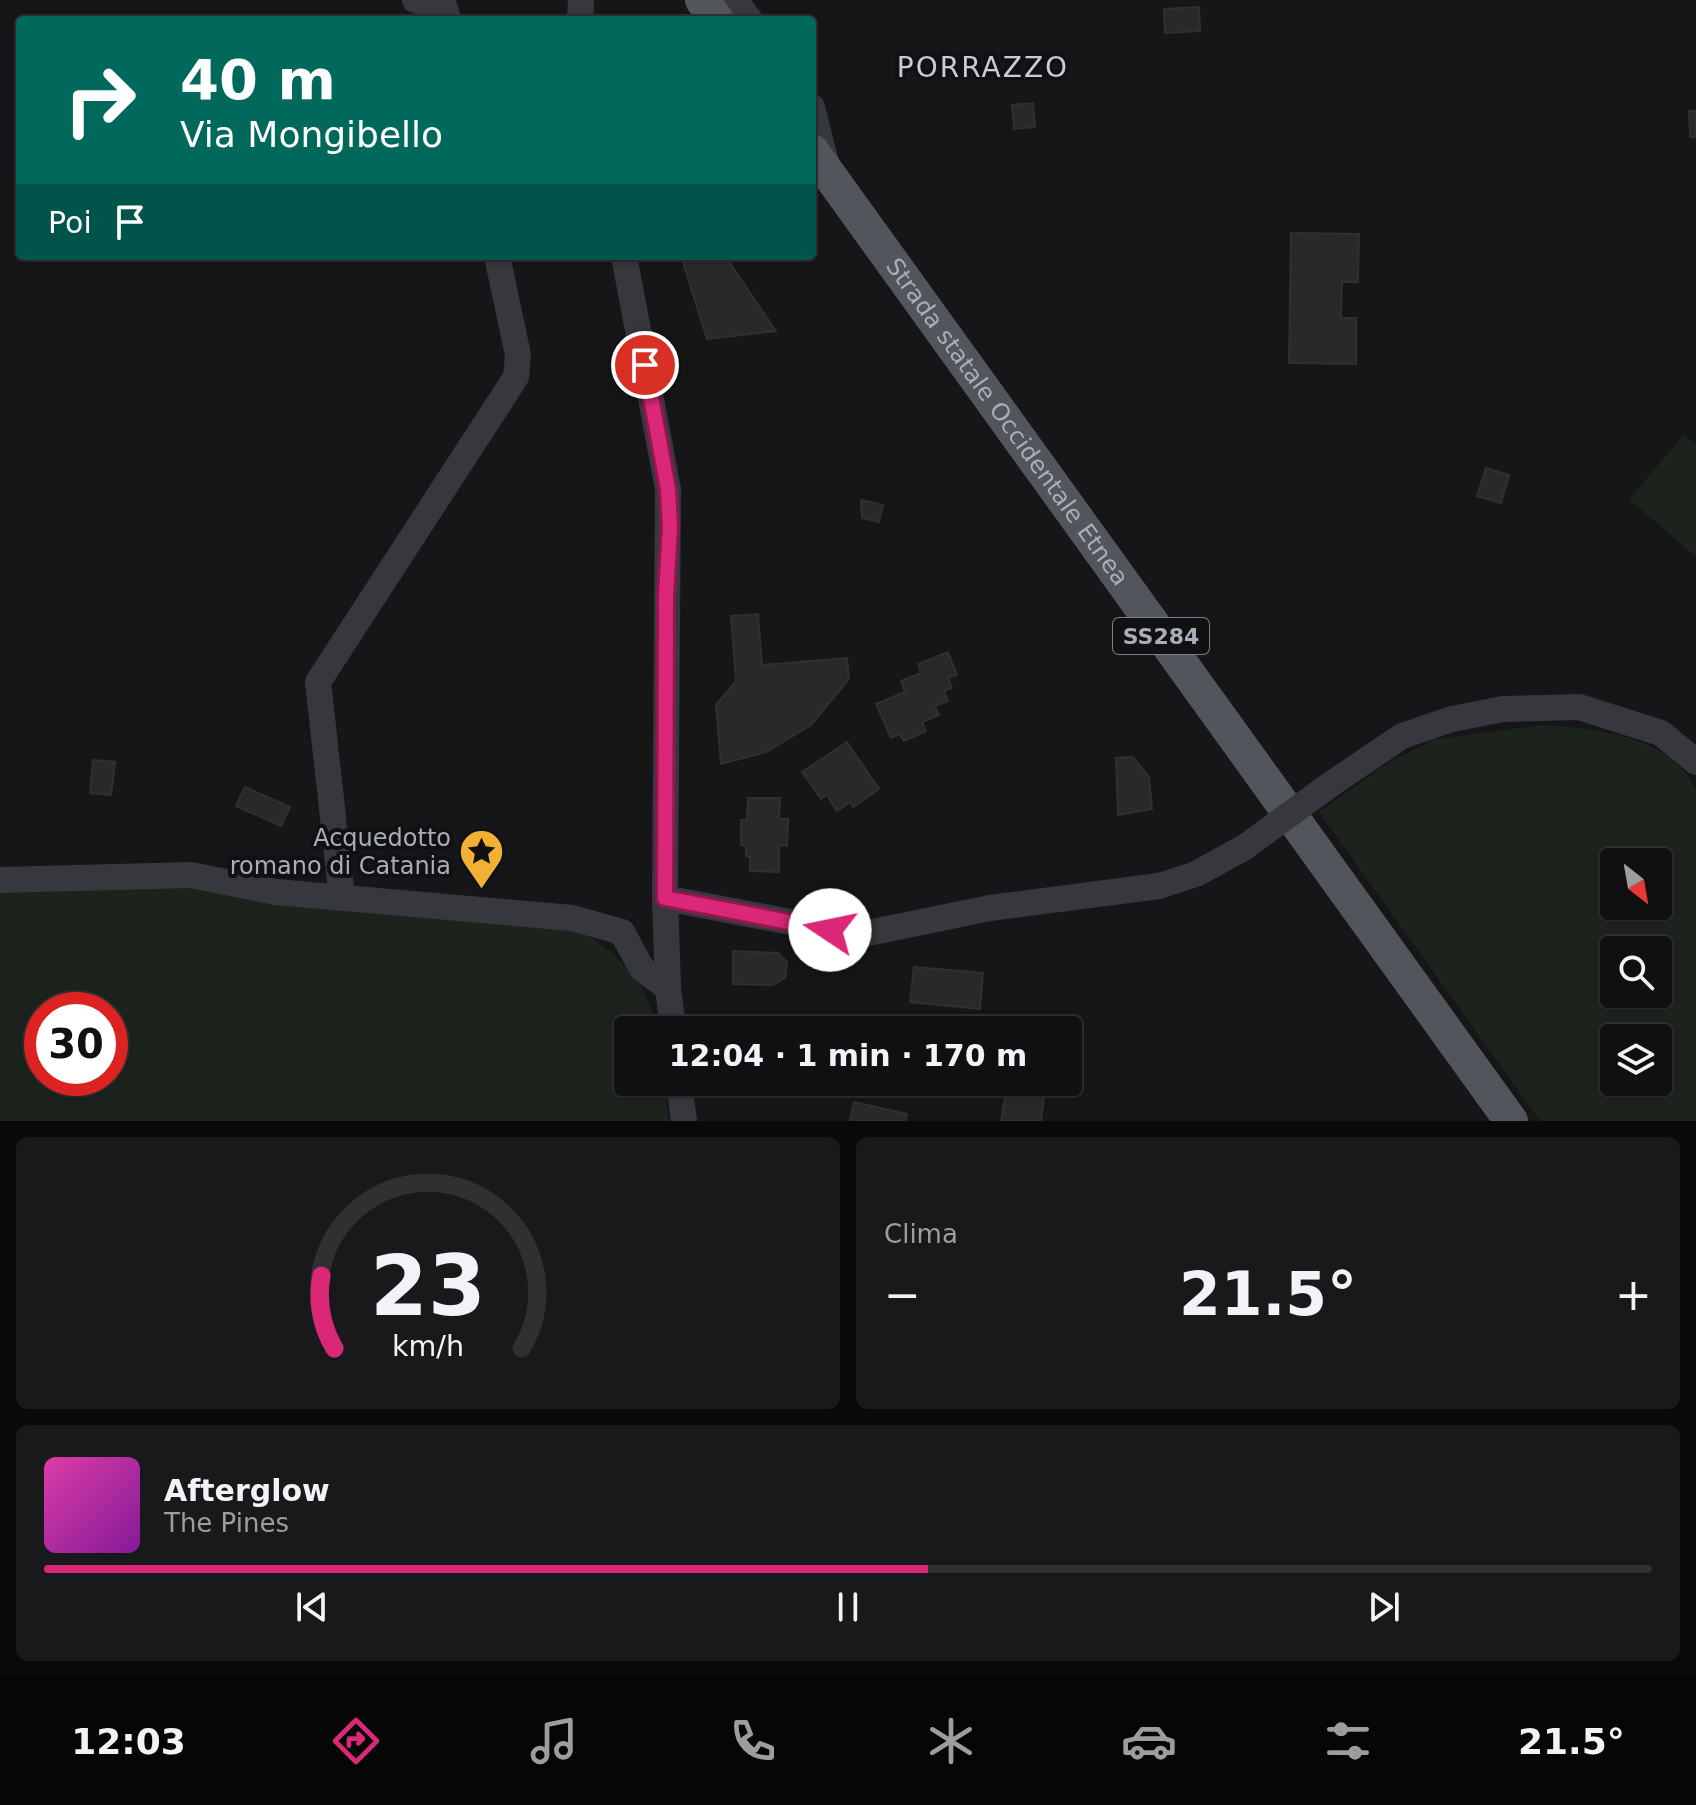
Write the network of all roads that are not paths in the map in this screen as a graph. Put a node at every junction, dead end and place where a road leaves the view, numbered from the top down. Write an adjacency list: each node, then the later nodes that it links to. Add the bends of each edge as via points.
1 (415, 0): 2 (street, via 445,8)
2 (447, 16)
3 (816, 135): 4 (street)
4 (820, 163): 15 (main road, Strada statale Occidentale Etnea / SS284)
5 (498, 260): 9 (street, via 518,355 516,377 318,682)
6 (625, 260): 10 (street, via 668,489)
7 (1696, 762): 10 (street, bridge, via 1661,733 1579,707 1503,709 1402,736 1245,847 1196,874 1159,886 990,908 858,935)
8 (0, 880): 9 (street, via 191,875 276,892)
9 (342, 898): 11 (street, via 572,918 622,932 642,969)
10 (665, 898): 11 (street)
11 (668, 988): 12 (street)
12 (671, 1016)
13 (681, 1096): 14 (street)
14 (684, 1121)
15 (1511, 1121)

